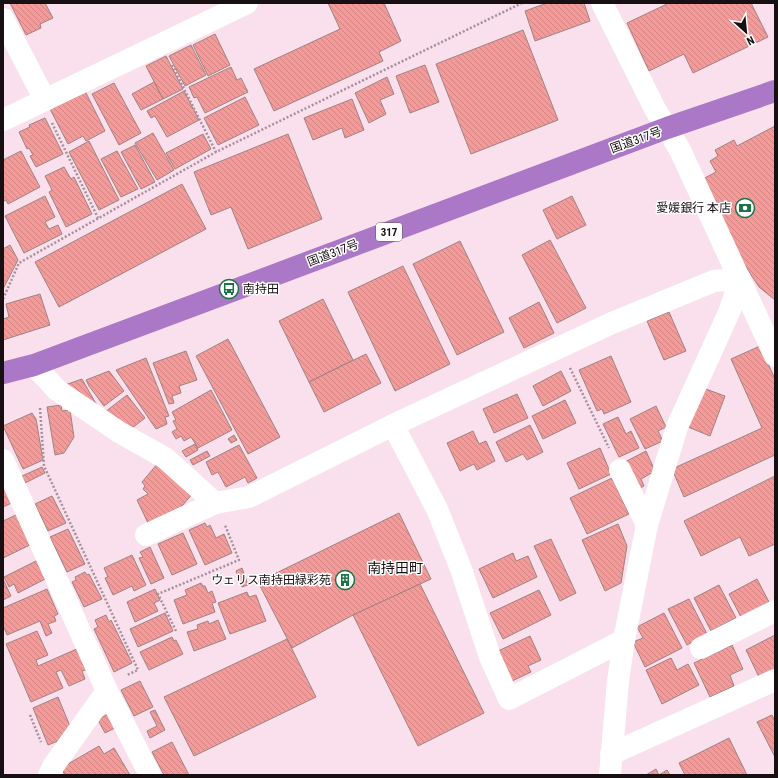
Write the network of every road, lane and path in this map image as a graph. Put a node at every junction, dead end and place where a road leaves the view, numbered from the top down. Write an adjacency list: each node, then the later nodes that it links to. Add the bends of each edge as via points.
1 (247, 3): 5 (street)
2 (522, 3): 10 (path)
3 (602, 3): 9 (street)
4 (3, 19): 7 (street)
5 (162, 44): 7 (street); 10 (path)
6 (775, 91): 9 (highway, 国道317号 / 317)
7 (43, 101): 8 (street); 11 (path)
8 (3, 120)
9 (667, 128): 12 (street, via 680,150); 17 (highway, 国道317号 / 317)
10 (216, 152): 11 (path)
11 (98, 218): 13 (path, via 19,262)
12 (740, 279): 14 (street); 15 (street, via 714,281); 23 (street, via 730,310 677,427)
13 (3, 299)
14 (768, 320): 16 (street)
15 (560, 347): 19 (street); 21 (path)
16 (775, 356)
17 (41, 372): 18 (highway, 国道317号 / 317); 22 (street, via 57,390 119,432 165,458); 29 (path, via 40,404 44,466)
18 (3, 373)
19 (393, 426): 22 (street, via 249,497); 27 (street, via 437,509 461,569 490,657 509,699)
20 (3, 460): 31 (street)
21 (620, 470): 23 (street)
22 (215, 503): 24 (street); 26 (path, via 239,560 158,594)
23 (647, 525): 27 (street)
24 (146, 535)
25 (775, 611): 28 (street)
26 (176, 631)
27 (624, 640): 32 (street)
28 (701, 648)
29 (138, 670)
30 (775, 680): 32 (street)
31 (107, 690): 33 (street); 34 (street)
32 (611, 754): 35 (street)
33 (49, 775)
34 (150, 775)
35 (610, 775)

